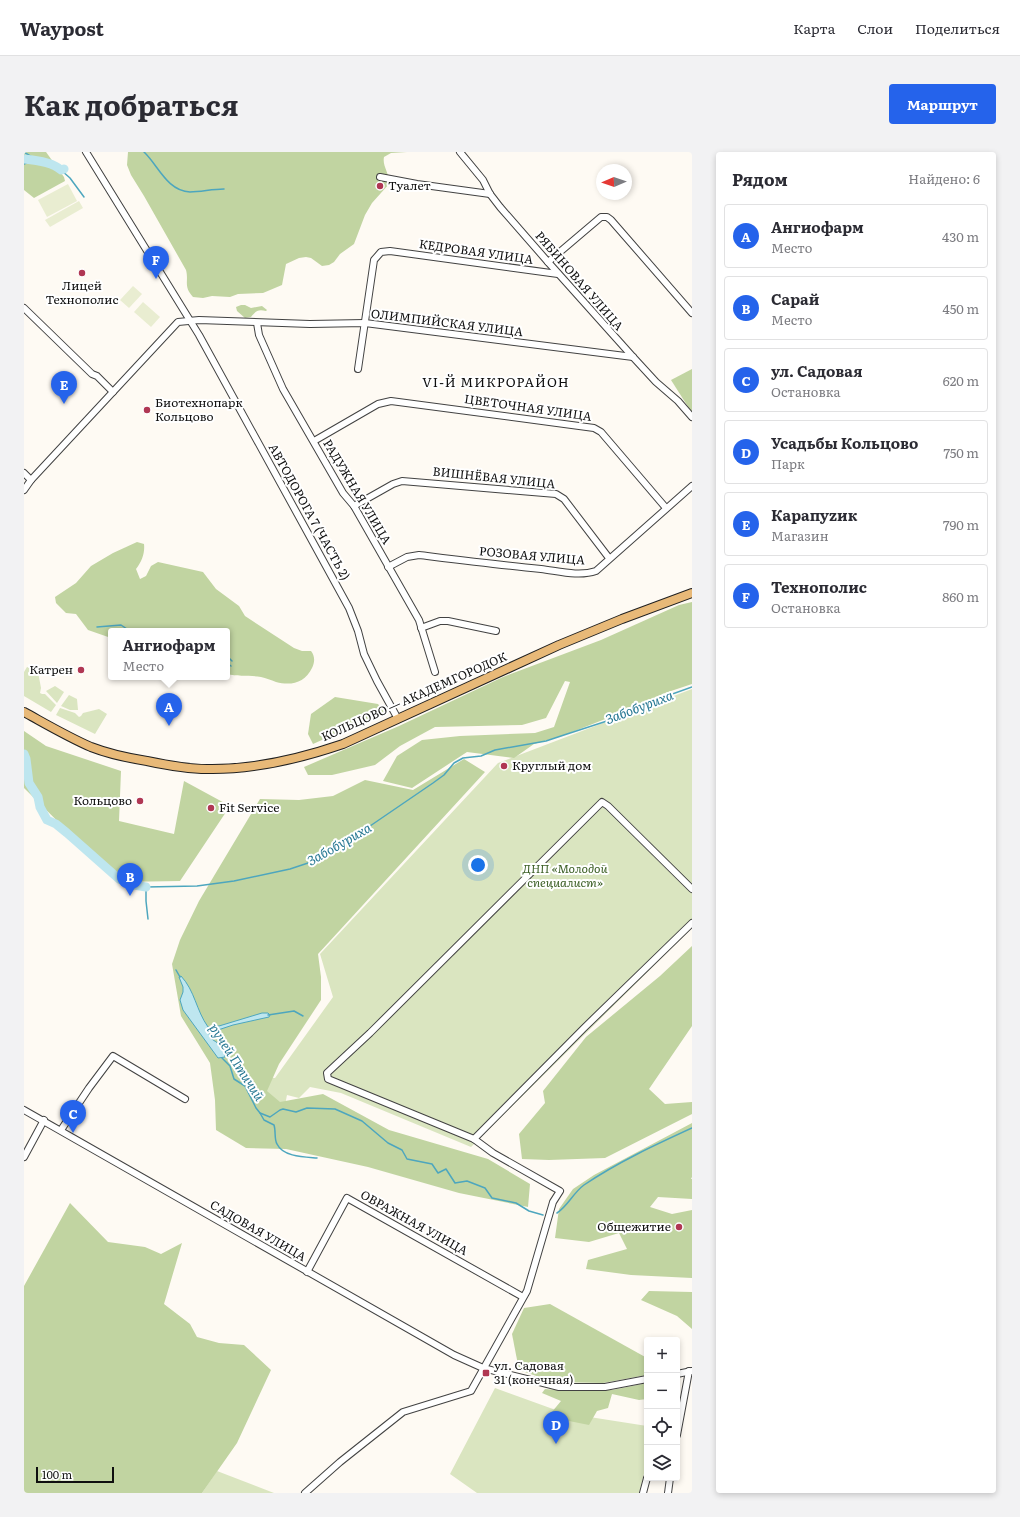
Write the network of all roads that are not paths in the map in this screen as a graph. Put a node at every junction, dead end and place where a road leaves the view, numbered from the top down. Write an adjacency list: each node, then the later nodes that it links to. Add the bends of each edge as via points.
1 (86, 152): 9 (street, АВТОДОРОГА 7 (ЧАСТЬ 2))
2 (460, 152): 4 (street, РЯБИНОВАЯ УЛИЦА, via 483,180)
3 (380, 177): 4 (street)
4 (490, 194): 5 (street, РЯБИНОВАЯ УЛИЦА)
5 (548, 262): 6 (street, РЯБИНОВАЯ УЛИЦА); 8 (street, via 601,217 607,217)
6 (558, 274): 11 (street, КЕДРОВАЯ УЛИЦА, via 390,251 380,252 374,260); 12 (street, РЯБИНОВАЯ УЛИЦА)
7 (24, 308): 14 (street)
8 (692, 313)
9 (190, 321): 10 (street, ОЛИМПИЙСКАЯ УЛИЦА); 14 (street, via 178,322); 30 (street, АВТОДОРОГА 7 (ЧАСТЬ 2), via 349,608 364,654)
10 (257, 323): 11 (street, ОЛИМПИЙСКАЯ УЛИЦА); 16 (street, РАДУЖНАЯ УЛИЦА, via 259,335 283,388)
11 (366, 323): 12 (street, ОЛИМПИЙСКАЯ УЛИЦА); 13 (street)
12 (632, 357): 15 (street, РЯБИНОВАЯ УЛИЦА)
13 (358, 369)
14 (114, 392): 18 (street)
15 (692, 417)
16 (314, 441): 21 (street, РАДУЖНАЯ УЛИЦА, via 343,493); 22 (street, ЦВЕТОЧНАЯ УЛИЦА, via 378,404 391,401 594,428 601,432)
17 (24, 473): 18 (street)
18 (31, 480): 20 (street)
19 (692, 486): 22 (street, РОЗОВАЯ УЛИЦА)
20 (24, 490)
21 (354, 506): 23 (street, ВИШНЁВАЯ УЛИЦА, via 402,481 556,494 564,499); 24 (street, РАДУЖНАЯ УЛИЦА)
22 (666, 508): 23 (street, РОЗОВАЯ УЛИЦА)
23 (609, 558): 24 (street, РОЗОВАЯ УЛИЦА, via 596,571 586,573 419,555 407,557)
24 (388, 567): 26 (street, РАДУЖНАЯ УЛИЦА)
25 (692, 593): 30 (main road, КОЛЬЦОВО — АКАДЕМГОРОДОК, via 566,642)
26 (421, 628): 27 (street, via 440,621 448,621); 28 (street, РАДУЖНАЯ УЛИЦА)
27 (496, 630)
28 (435, 672)
29 (24, 712): 30 (main road, КОЛЬЦОВО — АКАДЕМГОРОДОК, via 92,747 168,766 205,769 244,767 308,756 343,744)
30 (398, 719)
31 (692, 889): 37 (street, via 602,802 327,1073 328,1079)
32 (692, 924): 37 (street)
33 (185, 1099): 36 (street, via 113,1056)
34 (24, 1110): 35 (street, САДОВАЯ УЛИЦА)
35 (44, 1120): 36 (street, САДОВАЯ УЛИЦА); 38 (street)
36 (61, 1130): 39 (street, САДОВАЯ УЛИЦА)
37 (474, 1139): 40 (street, via 493,1153 560,1191 554,1202 527,1291)
38 (24, 1157)
39 (307, 1272): 40 (street, ОВРАЖНАЯ УЛИЦА, via 347,1198); 41 (street, САДОВАЯ УЛИЦА, via 454,1355)
40 (523, 1296): 41 (street)
41 (484, 1368): 44 (street, САДОВАЯ УЛИЦА, via 559,1388 605,1387); 48 (street, via 471,1391 403,1412)
42 (691, 1371): 43 (street); 45 (street)
43 (680, 1373)
44 (644, 1380)
45 (680, 1422)
46 (646, 1481): 49 (street)
47 (670, 1481): 50 (street)
48 (305, 1493)
49 (643, 1493)
50 (668, 1493)

